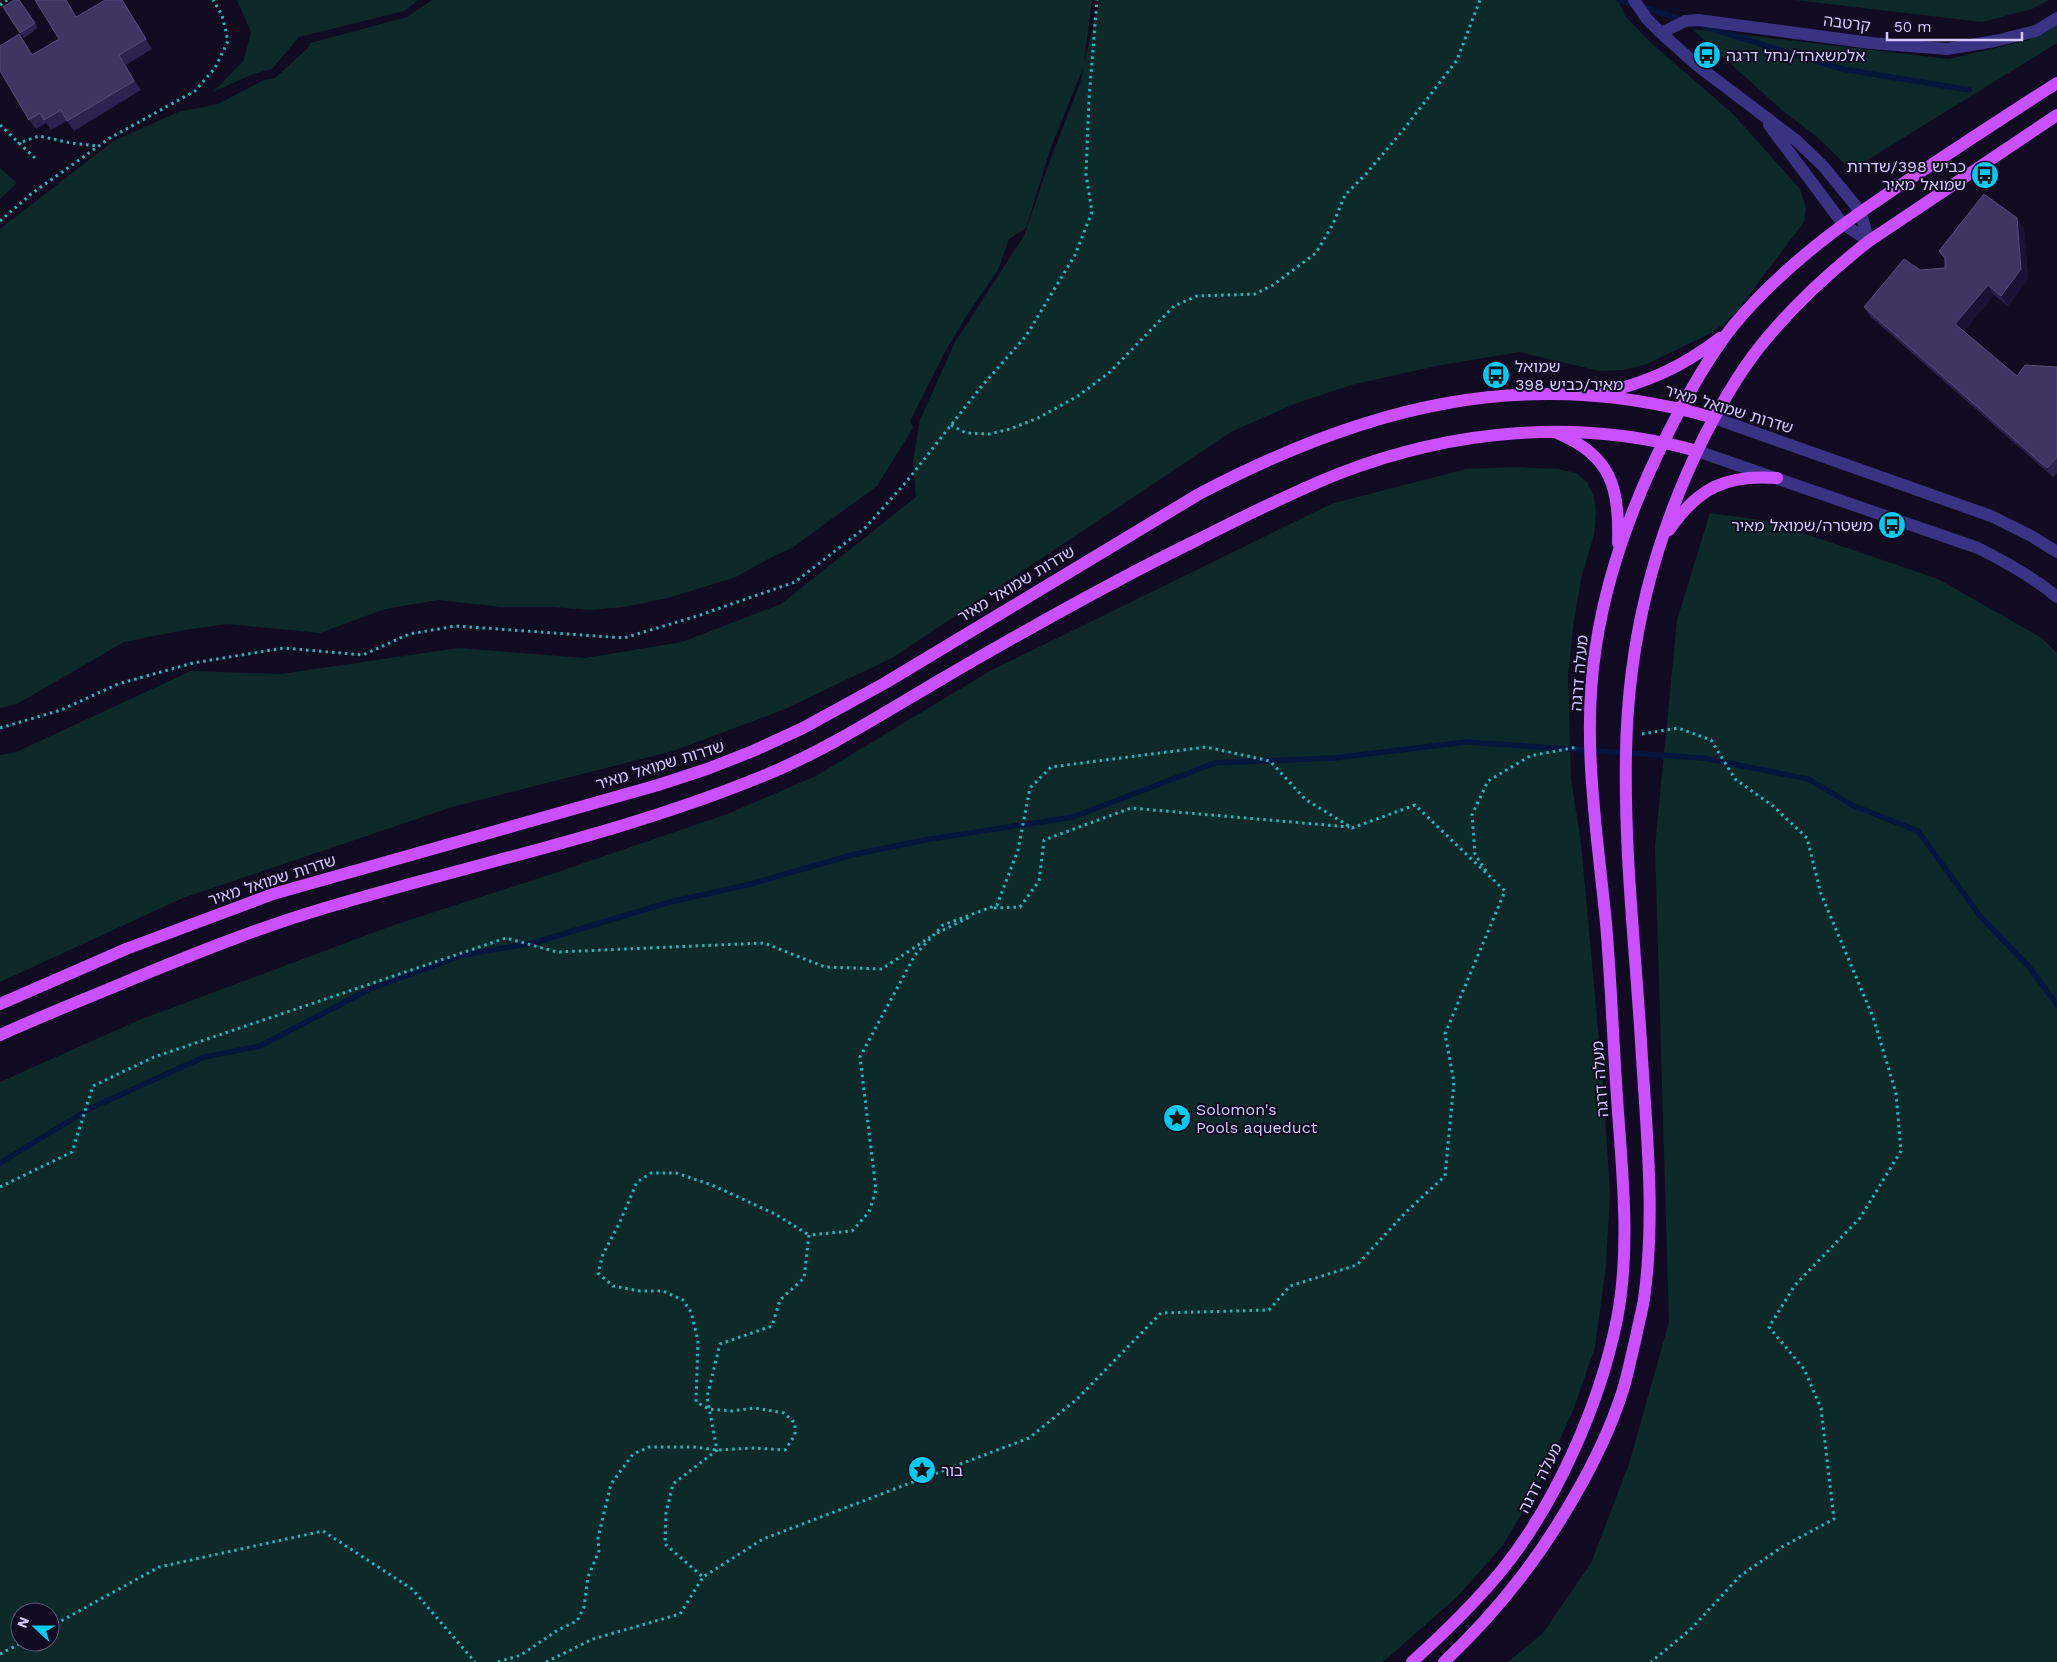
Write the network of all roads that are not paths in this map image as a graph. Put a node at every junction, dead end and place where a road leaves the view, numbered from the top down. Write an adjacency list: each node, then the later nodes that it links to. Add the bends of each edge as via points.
1 (1634, 0): 3 (street)
2 (2057, 18): 3 (street, קרטבה, via 2036,31 1948,50 1698,20 1685,21)
3 (1661, 33): 6 (street)
4 (2057, 83): 7 (main road)
5 (2057, 115): 9 (main road)
6 (1763, 117): 7 (street, via 1811,153); 8 (street)
7 (1860, 212): 8 (main road); 9 (street)
8 (1843, 224): 9 (street); 10 (main road, via 1776,280)
9 (1869, 241): 13 (main road, via 1841,262 1766,338)
10 (1730, 330): 11 (main road, via 1676,368 1640,383); 12 (main road, מעלה דרגה)
11 (1594, 396): 12 (main road, שדרות שמואל מאיר); 22 (main road, שדרות שמואל מאיר, via 1503,396 1447,402 1402,412 1297,446 1199,494 885,683 753,751 658,785 273,894 126,950)
12 (1680, 409): 13 (main road, שדרות שמואל מאיר); 15 (main road, מעלה דרגה)
13 (1714, 418): 16 (main road); 19 (street, שדרות שמואל מאיר, via 1991,516)
14 (1550, 430): 15 (main road, via 1630,435); 20 (main road, via 1589,450 1606,469 1617,502); 23 (main road, via 1485,436 1385,458 1258,509 1133,571 807,756 762,777 620,826 284,921 218,944)
15 (1664, 442): 16 (main road); 20 (main road, מעלה דרגה, via 1645,479)
16 (1697, 451): 17 (street); 18 (main road)
17 (1777, 478): 18 (main road, via 1755,476 1712,487 1693,500); 21 (street, via 1978,548 2012,565)
18 (1658, 544): 25 (main road, via 1638,633 1626,750 1626,801 1651,1211 1644,1300 1625,1385 1601,1448 1566,1512 1513,1590)
19 (2057, 552)
20 (1617, 554): 24 (main road, מעלה דרגה, via 1595,650 1590,755 1606,925 1624,1202 1623,1272 1616,1320 1603,1372 1583,1427 1550,1498 1503,1569)
21 (2057, 597)
22 (0, 1004)
23 (0, 1035)
24 (1412, 1662)
25 (1444, 1662)

